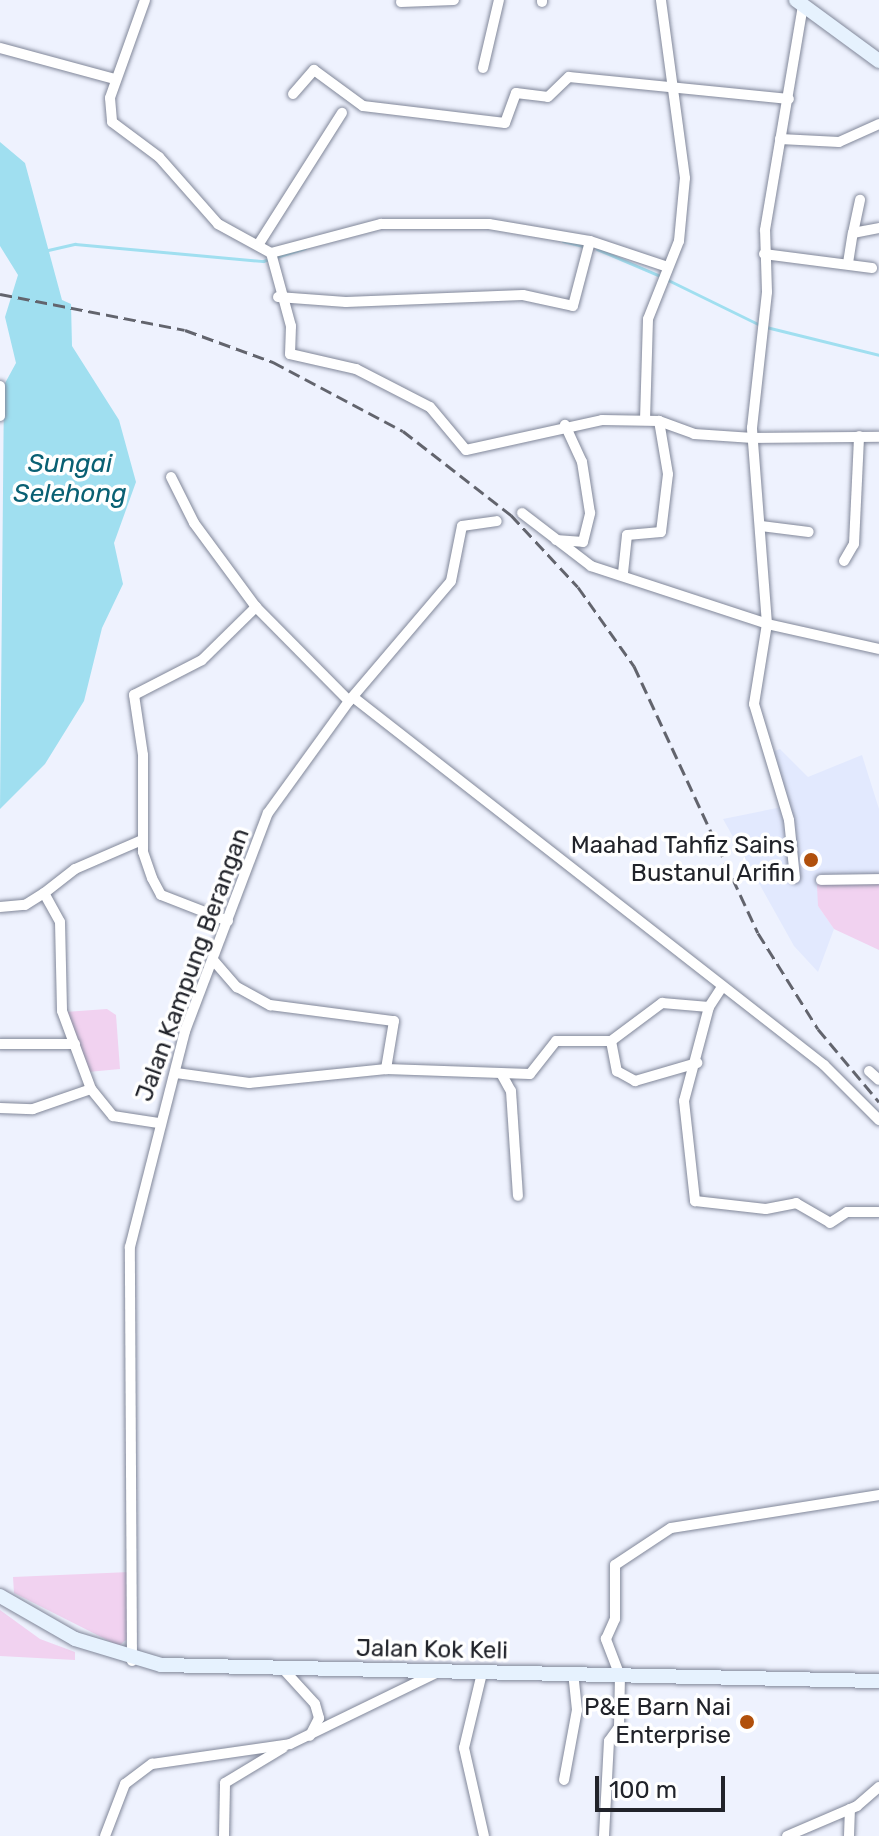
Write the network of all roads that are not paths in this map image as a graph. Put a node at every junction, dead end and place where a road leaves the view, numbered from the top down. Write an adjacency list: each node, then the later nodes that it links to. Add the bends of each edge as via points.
1 (145, 0): 10 (street)
2 (454, 0): 5 (street)
3 (499, 0): 9 (street)
4 (661, 0): 11 (street)
5 (401, 2)
6 (799, 2): 8 (street); 13 (street)
7 (0, 48): 10 (street)
8 (879, 61)
9 (483, 68)
10 (115, 79): 21 (street, via 108,107 118,129 159,157 218,224)
11 (671, 83): 12 (street, via 562,79 548,97 516,93 505,123 363,106 314,70); 13 (street); 25 (street, via 685,178 679,241)
12 (293, 94)
13 (789, 99): 16 (street)
14 (342, 113): 21 (street)
15 (879, 124): 16 (street, via 839,142)
16 (780, 139): 22 (street)
17 (860, 200): 19 (street)
18 (879, 228): 19 (street)
19 (853, 233): 24 (street)
20 (590, 241): 23 (street, via 489,224 381,224); 25 (street); 27 (street, via 573,306 523,295 346,302)
21 (260, 242): 23 (street)
22 (764, 254): 24 (street); 35 (street)
23 (271, 258): 27 (street)
24 (848, 263): 26 (street)
25 (668, 267): 30 (street, via 648,319)
26 (872, 268)
27 (278, 297): 32 (street, via 291,326 290,354 356,369 430,407 457,448)
28 (0, 386): 29 (street)
29 (0, 416)
30 (645, 420): 31 (street); 32 (street)
31 (659, 421): 35 (street, via 694,434); 43 (street, via 668,474 661,532 627,535)
32 (565, 425): 41 (street, via 582,462 590,513 583,542)
33 (859, 436): 34 (street); 35 (street); 42 (street, via 854,544)
34 (879, 437)
35 (753, 438): 39 (street)
36 (171, 477): 44 (street, via 194,523)
37 (522, 513): 41 (street)
38 (497, 521): 47 (street, Jalan Kampung Berangan, via 462,526 451,581)
39 (761, 526): 40 (street); 45 (street)
40 (809, 532)
41 (556, 540): 43 (street, via 582,562)
42 (844, 561)
43 (623, 573): 45 (street)
44 (256, 607): 47 (street); 48 (street, via 202,660 134,695 143,755)
45 (767, 624): 46 (street); 49 (street, via 754,704 789,820)
46 (879, 649)
47 (351, 699): 54 (street, Jalan Kampung Berangan, via 268,813); 56 (street)
48 (142, 840): 52 (street, via 75,869); 54 (street, via 161,895)
49 (795, 878)
50 (879, 879): 51 (street)
51 (821, 880)
52 (44, 893): 53 (street, via 25,905); 60 (street, via 60,922 62,1011)
53 (0, 907)
54 (228, 921): 55 (street, Jalan Kampung Berangan)
55 (214, 961): 62 (street, via 237,987 270,1005 394,1021); 64 (street, Jalan Kampung Berangan)
56 (720, 990): 57 (street); 69 (street, via 824,1065)
57 (709, 1007): 58 (street, via 655,1005); 61 (street)
58 (611, 1041): 61 (street, via 617,1071 635,1081); 65 (street, via 556,1041 535,1072)
59 (0, 1044): 60 (street)
60 (75, 1044): 67 (street)
61 (699, 1062): 72 (street, via 688,1079 683,1120 697,1203 766,1209 796,1203 830,1223 850,1211)
62 (386, 1069): 64 (street, via 258,1083); 65 (street)
63 (869, 1071): 66 (street)
64 (176, 1073): 70 (street, Jalan Kampung Berangan)
65 (502, 1075): 71 (street, via 511,1091)
66 (879, 1080)
67 (91, 1089): 68 (street, via 33,1109); 70 (street, via 113,1116)
68 (0, 1108)
69 (879, 1120)
70 (158, 1123): 75 (street, Jalan Kampung Berangan, via 130,1247)
71 (518, 1196)
72 (879, 1212)
73 (879, 1495): 80 (street, via 684,1525 656,1536 615,1565 615,1619 606,1639)
74 (0, 1596): 75 (street, Jalan Kok Keli, via 39,1622)
75 (132, 1661): 76 (street, Jalan Kok Keli)
76 (284, 1670): 77 (street, Jalan Kok Keli); 82 (street, via 315,1704 319,1718)
77 (438, 1672): 78 (street, Jalan Kok Keli); 82 (street)
78 (482, 1673): 79 (street, Jalan Kok Keli); 89 (street, via 464,1748)
79 (573, 1673): 80 (street, Jalan Kok Keli); 84 (street, via 577,1710)
80 (620, 1676): 81 (street, Jalan Kok Keli); 90 (street)
81 (879, 1681)
82 (308, 1737): 83 (street)
83 (290, 1744): 87 (street, via 202,1753 142,1769 120,1794); 88 (street, via 225,1783)
84 (564, 1780)
85 (879, 1787): 86 (street)
86 (850, 1809): 91 (street); 92 (street)
87 (105, 1836)
88 (224, 1836)
89 (484, 1836)
90 (604, 1836)
91 (787, 1836)
92 (849, 1836)

